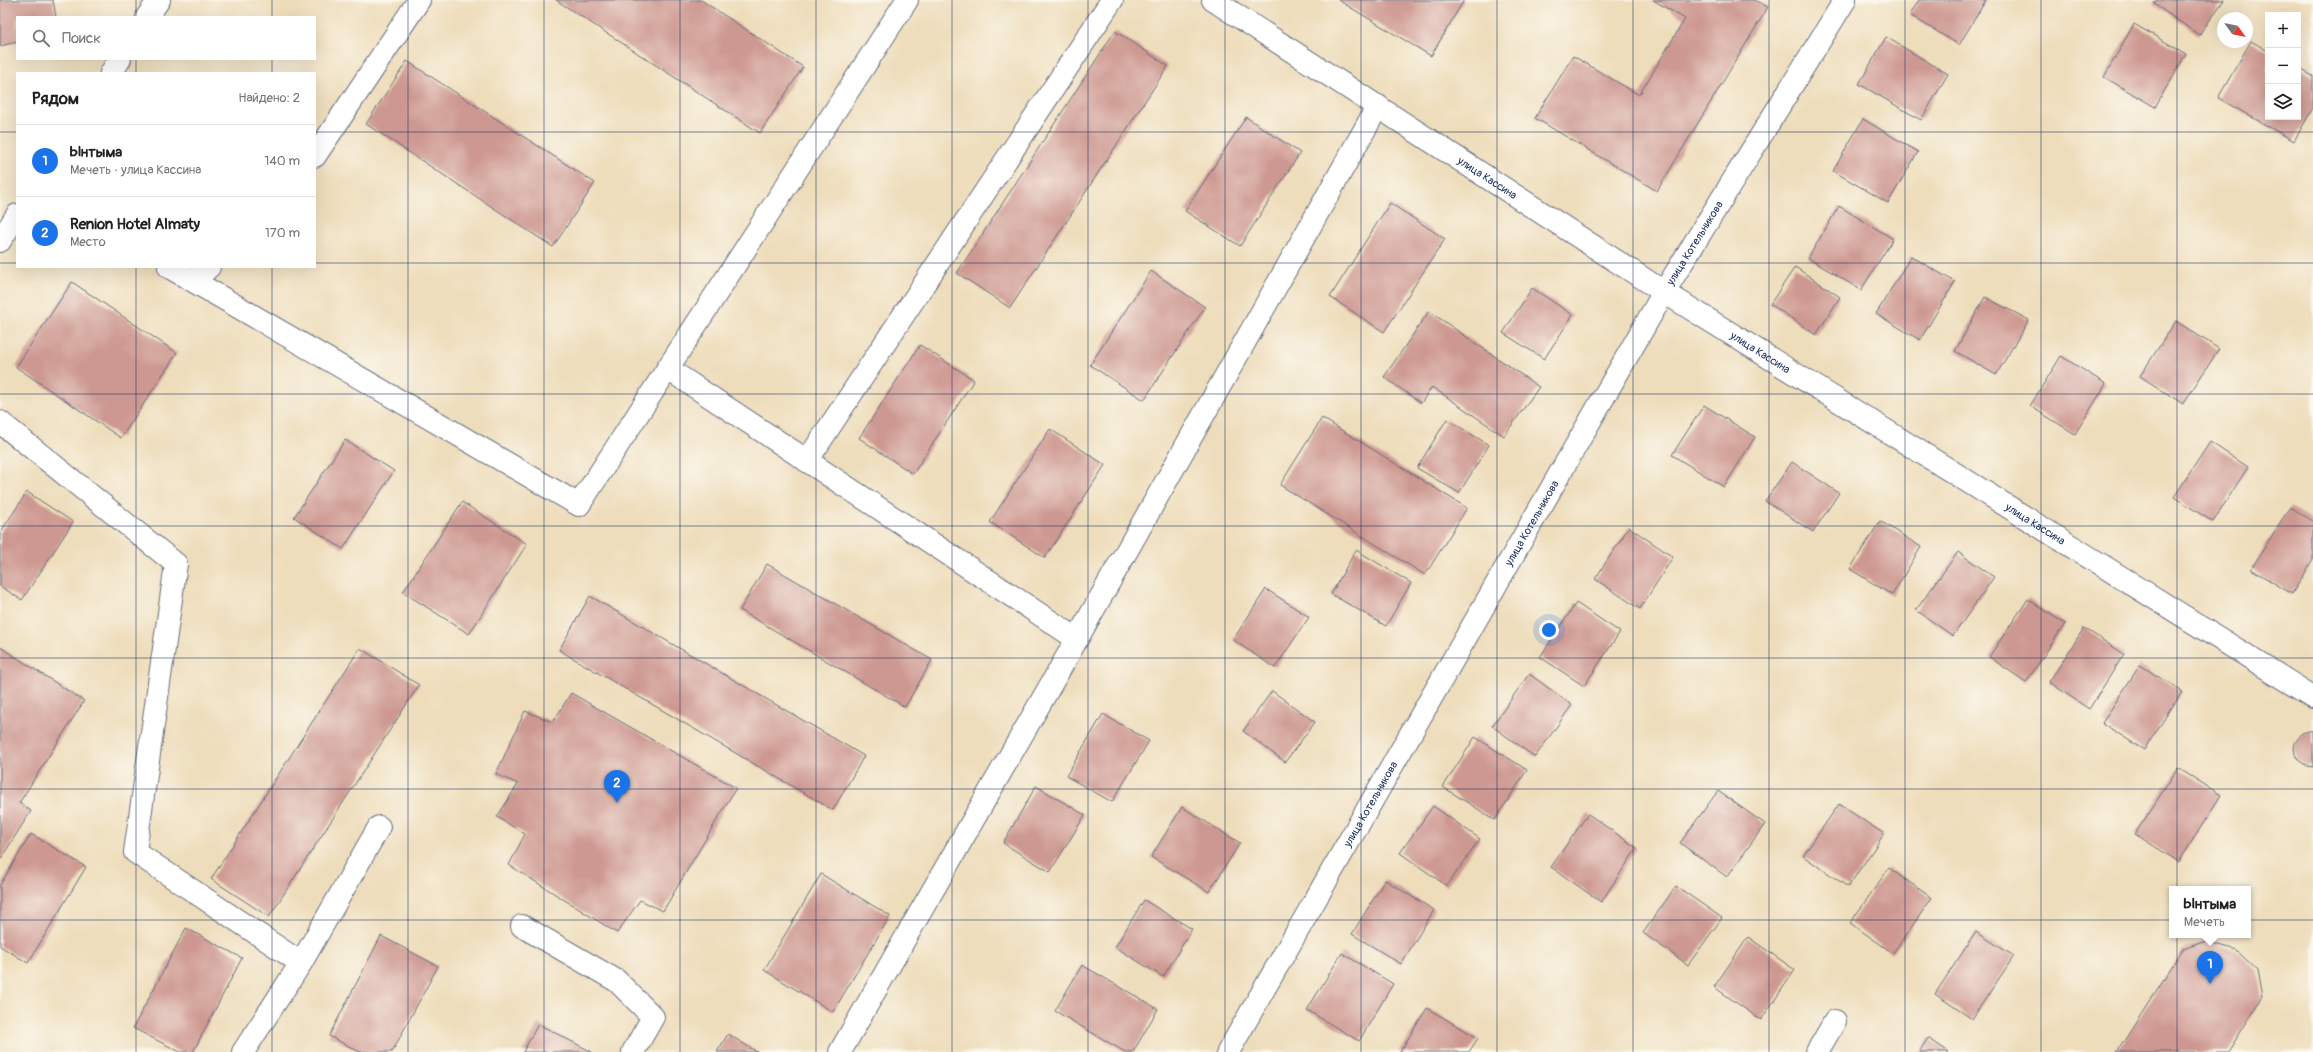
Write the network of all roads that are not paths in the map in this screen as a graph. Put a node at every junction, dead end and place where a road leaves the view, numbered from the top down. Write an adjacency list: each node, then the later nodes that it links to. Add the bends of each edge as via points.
1 (159, 0): 7 (street)
2 (419, 0): 11 (street)
3 (906, 0): 17 (street)
4 (1112, 0): 19 (street)
5 (1213, 0): 10 (street, улица Кассина)
6 (1845, 0): 16 (street, улица Котельникова)
7 (149, 16)
8 (119, 60): 9 (street)
9 (111, 72)
10 (1378, 106): 16 (street, улица Кассина); 20 (street)
11 (316, 154)
12 (16, 217): 13 (street)
13 (0, 241)
14 (174, 268): 15 (street)
15 (202, 274): 17 (street, via 579,505)
16 (1664, 292): 21 (street, улица Кассина); 29 (street, улица Котельникова)
17 (668, 369): 19 (street)
18 (0, 422): 24 (street, via 176,564 135,852)
19 (807, 461): 20 (street)
20 (1077, 639): 28 (street)
21 (2313, 697)
22 (379, 826): 24 (street)
23 (522, 926): 27 (street, via 617,981 653,1017)
24 (301, 963): 26 (street)
25 (1835, 1021): 30 (street)
26 (243, 1052)
27 (633, 1052)
28 (840, 1052)
29 (1228, 1052)
30 (1817, 1052)

